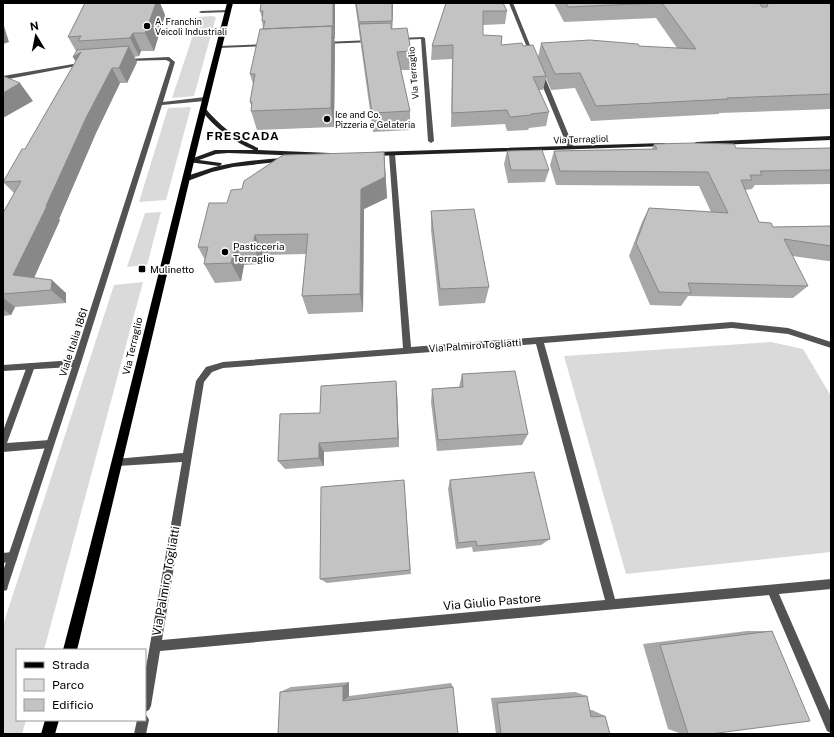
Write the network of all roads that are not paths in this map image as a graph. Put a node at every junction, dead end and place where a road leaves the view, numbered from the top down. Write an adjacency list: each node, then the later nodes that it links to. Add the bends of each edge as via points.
1 (230, 3): 3 (main road, Via Terraglio)
2 (511, 3): 10 (street)
3 (228, 11): 4 (street); 9 (main road, Via Terraglio)
4 (201, 12)
5 (375, 40): 7 (street)
6 (391, 40): 21 (street, Via Terraglio, via 423,38)
7 (320, 43)
8 (272, 45): 9 (street)
9 (219, 47): 17 (main road, Via Terraglio)
10 (529, 47): 11 (street); 13 (street)
11 (535, 47)
12 (118, 60): 18 (street, Viale Italia 1861, via 166,58 173,62)
13 (535, 61)
14 (89, 62): 16 (street)
15 (538, 68): 24 (street)
16 (3, 78)
17 (205, 100): 18 (street); 19 (main road, Via Terraglio)
18 (160, 104): 36 (street, Viale Italia 1861)
19 (203, 109): 25 (street, via 220,130 231,138); 30 (main road, Via Terraglio)
20 (831, 138): 23 (street)
21 (431, 141)
22 (673, 144): 24 (street, Via Terragliol)
23 (689, 144)
24 (571, 148): 27 (street, Via Terragliol)
25 (261, 151): 28 (street); 30 (street, via 215,152)
26 (370, 154): 27 (street, Via Terragliol)
27 (392, 154): 35 (street)
28 (332, 155): 29 (street); 31 (street)
29 (340, 155)
30 (190, 161): 31 (street); 32 (main road, Via Terraglio)
31 (231, 164): 32 (street, via 206,170)
32 (185, 180): 43 (main road, Via Terraglio)
33 (539, 340): 34 (street, Via Palmiro Togliatti, via 732,325 788,331); 35 (street, Via Palmiro Togliatti); 48 (street)
34 (831, 345)
35 (407, 350): 42 (street, Via Palmiro Togliatti, via 209,368 200,381)
36 (77, 363): 37 (street); 40 (street, Viale Italia 1861)
37 (31, 366): 38 (street); 39 (street)
38 (3, 368)
39 (3, 443)
40 (50, 444): 41 (street); 44 (street, Viale Italia 1861)
41 (3, 448)
42 (187, 456): 43 (street); 49 (street, Via Palmiro Togliatti)
43 (118, 462): 50 (main road, Via Terraglio)
44 (8, 557): 46 (street, Viale Italia 1861)
45 (831, 584): 47 (street, Via Giulio Pastore)
46 (3, 586)
47 (772, 590): 48 (street, Via Giulio Pastore); 54 (street)
48 (611, 604): 49 (street, Via Giulio Pastore)
49 (155, 646): 51 (street, Via Palmiro Togliatti)
50 (70, 649)
51 (146, 700)
52 (52, 721): 55 (main road)
53 (143, 721): 56 (street)
54 (831, 727)
55 (48, 734)
56 (140, 734)

